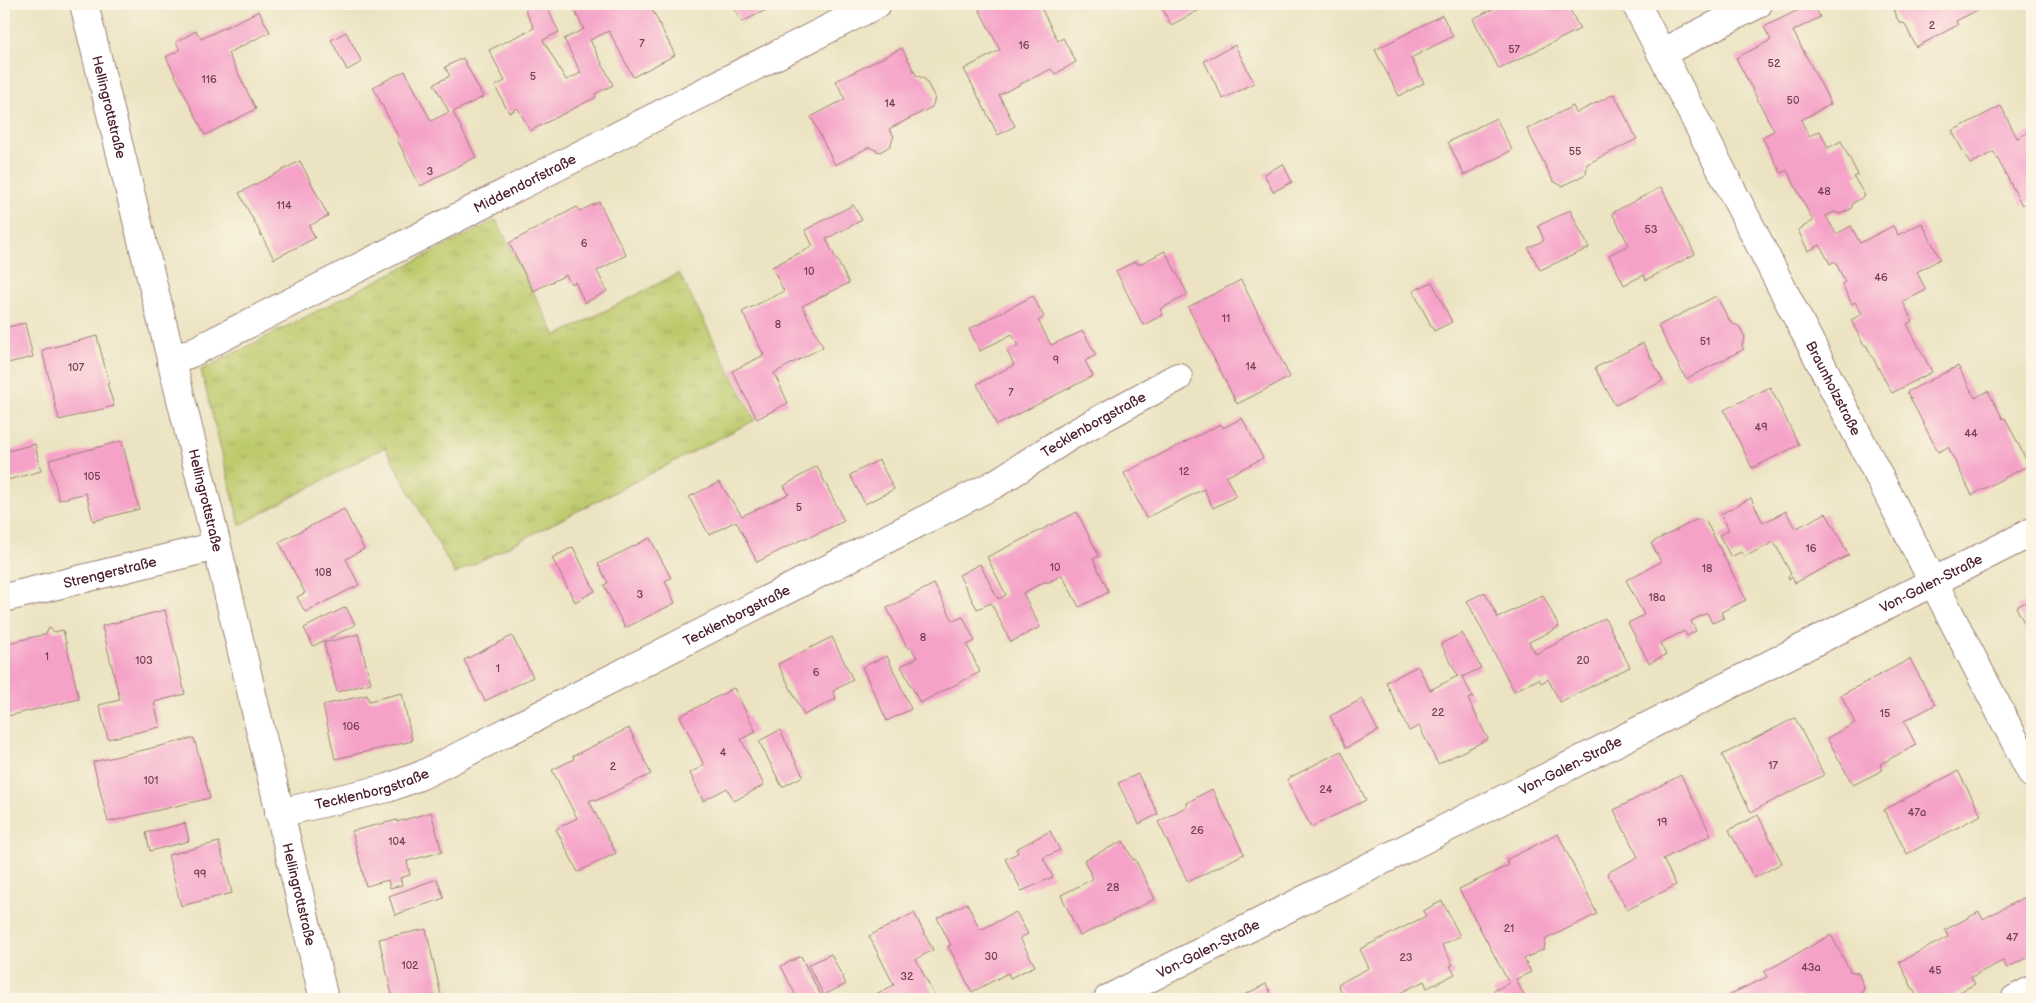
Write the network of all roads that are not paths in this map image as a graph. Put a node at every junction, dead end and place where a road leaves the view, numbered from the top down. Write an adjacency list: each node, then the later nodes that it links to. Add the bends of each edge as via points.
1 (84, 4): 6 (street, Hellingrottstraße)
2 (877, 4): 6 (street, Middendorfstraße)
3 (1636, 4): 5 (street, Braunholzstraße)
4 (1758, 4): 5 (street)
5 (1661, 53): 10 (street, Braunholzstraße)
6 (171, 361): 9 (street, Hellingrottstraße)
7 (1178, 377): 13 (street, Tecklenborgstraße, via 1070,436 995,484 422,775 388,788)
8 (2032, 532): 10 (street, Von-Galen-Straße)
9 (217, 546): 11 (street, Strengerstraße); 13 (street, Hellingrottstraße)
10 (1934, 582): 12 (street, Braunholzstraße); 15 (street, Von-Galen-Straße)
11 (4, 598)
12 (2032, 774)
13 (279, 813): 16 (street, Hellingrottstraße)
14 (2032, 990): 18 (street)
15 (1146, 991): 17 (street, Von-Galen-Straße)
16 (324, 999)
17 (1108, 999)
18 (2014, 999)

